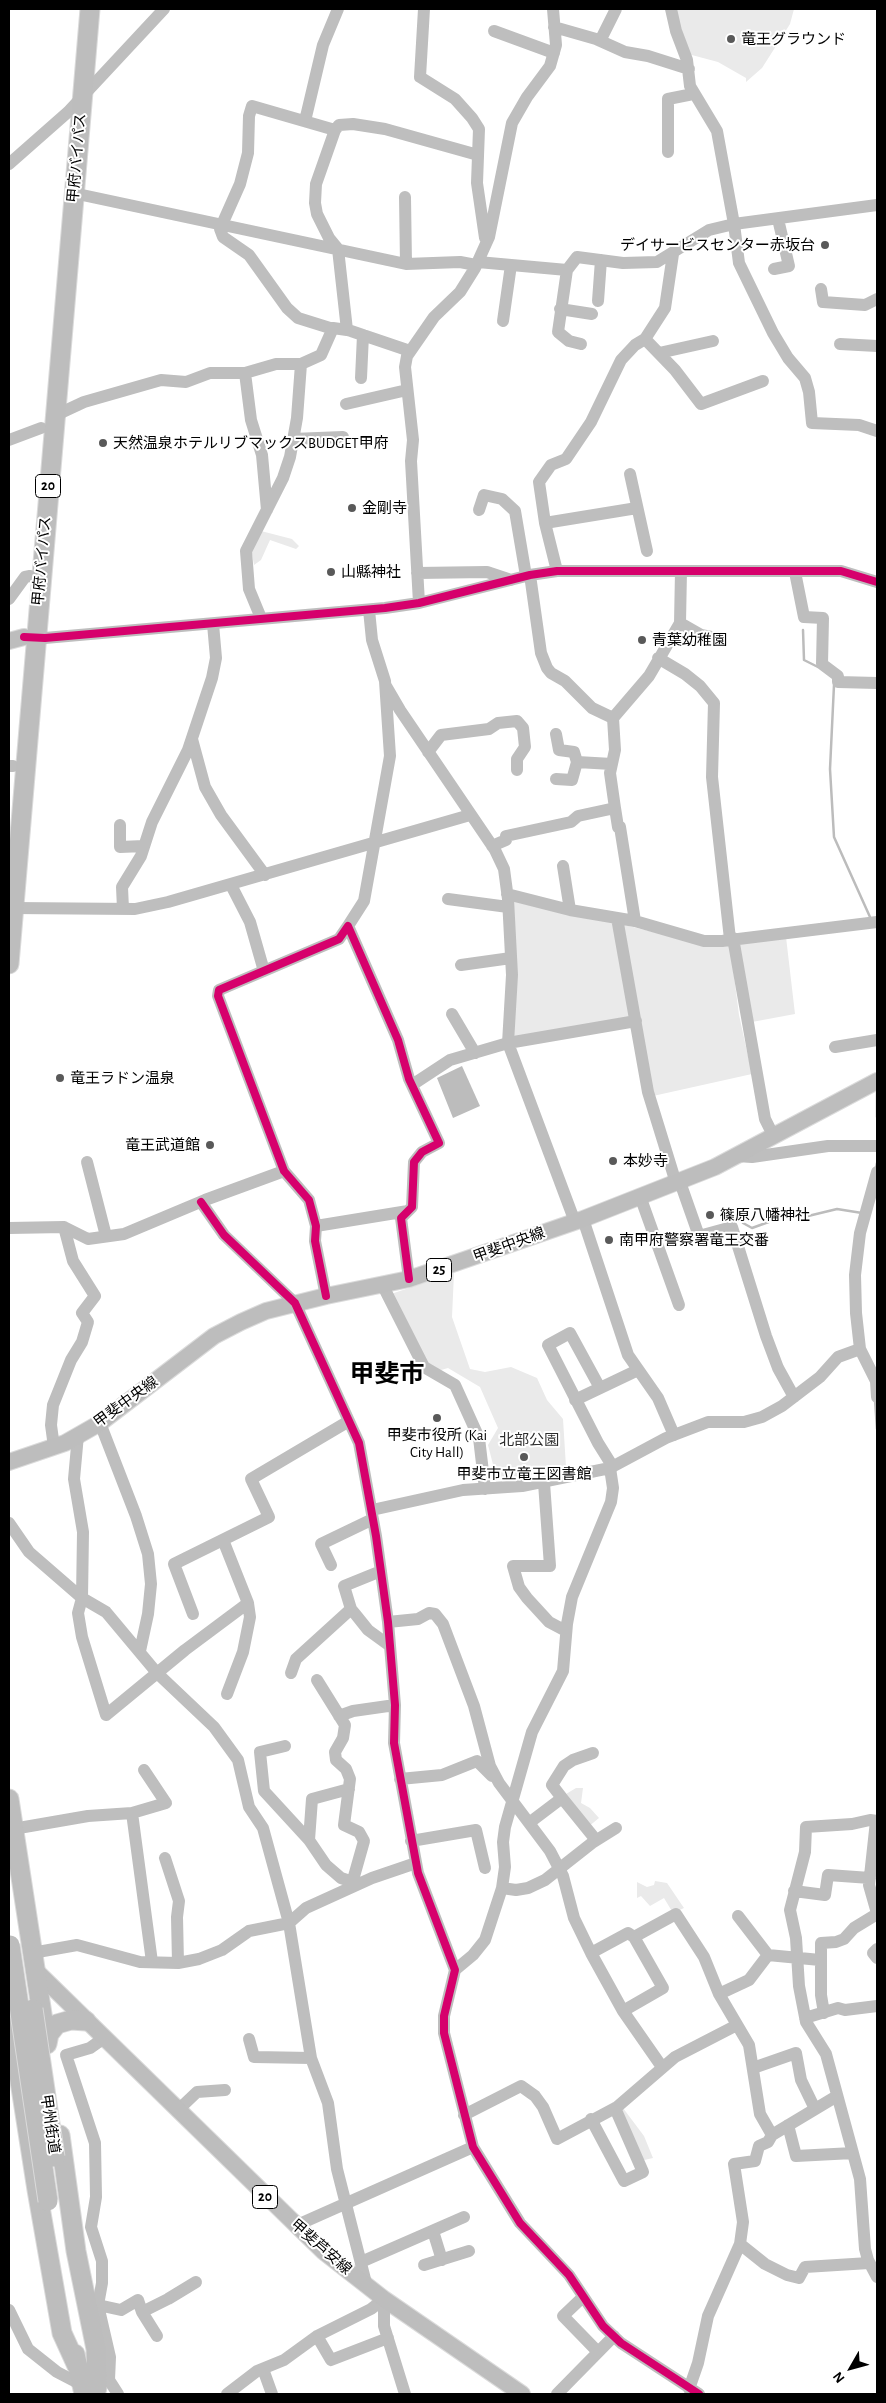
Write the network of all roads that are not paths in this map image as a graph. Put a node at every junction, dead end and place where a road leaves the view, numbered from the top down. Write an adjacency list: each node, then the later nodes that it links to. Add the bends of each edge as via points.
1 (77, 9): 16 (highway, 甲府バイパス / 20)
2 (90, 9): 15 (highway, 甲府バイパス / 20)
3 (164, 9): 15 (street)
4 (338, 9): 17 (street, via 323,44)
5 (424, 9): 20 (street, via 420,77 455,99 472,118 479,129)
6 (552, 9): 9 (street)
7 (616, 9): 11 (street)
8 (671, 9): 13 (street)
9 (554, 27): 11 (street); 12 (street)
10 (494, 31): 12 (street)
11 (600, 41): 13 (street, via 625,52)
12 (554, 54): 23 (street, via 550,66 512,123)
13 (690, 69): 14 (street)
14 (693, 94): 19 (street, via 668,99); 28 (street, via 708,112 717,131)
15 (83, 96): 16 (street); 24 (highway, 甲府バイパス / 20)
16 (68, 112): 21 (street); 61 (highway, 甲府バイパス / 20)
17 (305, 121): 18 (street); 29 (street, via 252,106 248,154 240,184)
18 (335, 130): 20 (street, via 339,125 353,124 385,129); 31 (street, via 316,184 314,203 329,238)
19 (668, 152)
20 (478, 155): 22 (street)
21 (9, 164)
22 (478, 175): 23 (street); 30 (street)
23 (500, 175): 30 (street)
24 (73, 194): 29 (street); 61 (highway, 甲府バイパス / 20)
25 (405, 197): 34 (street)
26 (877, 205): 27 (street)
27 (778, 219): 28 (street); 38 (street, via 789,266)
28 (734, 224): 32 (street, via 709,230); 62 (street, via 739,263 773,333 805,378 812,423 859,425)
29 (221, 225): 31 (street); 45 (street, via 222,237 248,255 287,308 298,318)
30 (486, 244): 35 (street)
31 (338, 249): 34 (street); 46 (street)
32 (673, 254): 33 (street, via 657,262); 48 (street, via 665,308)
33 (601, 260): 37 (street, via 577,257); 41 (street)
34 (406, 264): 35 (street)
35 (477, 264): 36 (street); 53 (street, via 460,292 434,317)
36 (511, 265): 37 (street); 44 (street)
37 (567, 270): 42 (street)
38 (774, 270)
39 (821, 288): 40 (street, via 823,302 865,304)
40 (877, 300)
41 (598, 301)
42 (560, 309): 43 (street); 50 (street, via 558,332 569,341)
43 (592, 314)
44 (504, 321)
45 (333, 328): 46 (street); 55 (street, via 321,355)
46 (347, 330): 47 (street)
47 (363, 335): 53 (street); 57 (street)
48 (645, 339): 54 (street); 70 (street, via 635,344 621,360 591,422 566,459 551,464 539,482)
49 (713, 341): 54 (street)
50 (580, 344)
51 (840, 344): 52 (street)
52 (877, 346)
53 (410, 351): 59 (street, via 405,367)
54 (659, 352): 58 (street, via 701,404)
55 (301, 364): 56 (street, via 276,364); 64 (street)
56 (245, 373): 61 (street, via 210,373 186,382 161,380 84,402); 68 (street, via 251,420 262,455)
57 (361, 378)
58 (763, 381)
59 (407, 390): 60 (street); 74 (street)
60 (346, 404)
61 (48, 422): 65 (street); 76 (highway, 甲府バイパス / 20); 87 (highway, 甲府バイパス / 20)
62 (877, 431)
63 (344, 437): 64 (street)
64 (293, 439): 68 (street, via 283,478)
65 (9, 440)
66 (630, 474): 67 (street)
67 (637, 508): 70 (street); 71 (street)
68 (267, 510): 83 (street, via 246,551 249,589)
69 (478, 510): 77 (street, via 484,495 502,499 514,511)
70 (545, 523): 72 (street)
71 (647, 551)
72 (557, 571): 73 (street); 77 (street)
73 (681, 571): 75 (street); 85 (street)
74 (417, 572): 78 (street, via 487,572); 81 (street)
75 (796, 572): 79 (street, via 841,571); 89 (street, via 804,617 823,618 822,664 838,676 838,682)
76 (30, 576): 80 (street); 87 (highway, 甲府バイパス / 20)
77 (528, 576): 78 (street); 91 (street, via 541,653 547,668 592,708)
78 (511, 580): 81 (street)
79 (877, 582)
80 (9, 599)
81 (419, 603): 82 (street)
82 (368, 610): 83 (street); 90 (street, via 372,640)
83 (261, 618): 84 (street)
84 (213, 624): 87 (street); 93 (street, via 216,658)
85 (680, 624): 86 (street); 88 (street)
86 (711, 637)
87 (23, 639): 97 (highway, 甲府バイパス / 20); 112 (highway, 甲府バイパス / 20)
88 (658, 658): 91 (street, via 649,676); 119 (street, via 700,686 714,703 712,777)
89 (877, 683)
90 (386, 686): 94 (street); 104 (street, via 390,756)
91 (613, 718): 96 (street, via 615,750)
92 (556, 734): 95 (street, via 559,750 574,752)
93 (192, 740): 105 (street, via 152,822); 108 (street, via 205,787 221,815)
94 (428, 752): 98 (street, via 441,735 489,729 498,723 517,721 523,728 525,747 517,759); 101 (street)
95 (577, 762): 96 (street); 99 (street, via 572,780)
96 (612, 764): 100 (street, via 610,773)
97 (11, 766): 102 (highway, 甲府バイパス / 20)
98 (517, 770)
99 (556, 779)
100 (615, 808): 106 (street, via 578,816 571,822 506,836 506,840); 116 (street)
101 (470, 815): 104 (street); 106 (street)
102 (9, 819)
103 (120, 824): 105 (street, via 120,847)
104 (375, 842): 108 (street); 118 (street, via 364,901)
105 (144, 846): 113 (street, via 122,887)
106 (492, 846): 111 (street, via 504,869)
107 (563, 866): 114 (street)
108 (265, 875): 109 (street)
109 (231, 885): 113 (street, via 168,902 135,909); 123 (street, via 250,922)
110 (448, 899): 111 (street)
111 (508, 900): 114 (street); 120 (street)
112 (13, 908): 113 (street); 121 (highway, 甲府バイパス / 20)
113 (123, 908)
114 (570, 910): 115 (street)
115 (617, 918): 116 (street); 125 (street)
116 (635, 921): 119 (street, via 704,940)
117 (877, 922): 119 (street)
118 (348, 926): 123 (street, via 339,939); 131 (street, via 398,1040)
119 (731, 939): 132 (street, via 765,1118)
120 (511, 958): 122 (street); 127 (street)
121 (9, 964)
122 (461, 965)
123 (264, 971): 136 (street, via 219,990 218,996)
124 (452, 1014): 129 (street)
125 (636, 1021): 127 (street); 138 (street, via 648,1092)
126 (877, 1040): 128 (street)
127 (508, 1043): 129 (street); 142 (street)
128 (835, 1047)
129 (475, 1053): 131 (street, via 450,1060)
130 (877, 1081): 132 (main road, 甲斐中央線 / 25)
131 (412, 1085): 141 (street, via 439,1143 422,1152 414,1162 412,1207)
132 (774, 1137): 134 (main road, 甲斐中央線 / 25)
133 (877, 1146): 134 (street, via 828,1146 752,1157)
134 (737, 1156): 138 (main road, 甲斐中央線 / 25)
135 (87, 1162): 146 (street)
136 (284, 1171): 140 (street); 143 (street, via 309,1200)
137 (877, 1172): 152 (street, via 860,1233 855,1275)
138 (678, 1183): 139 (main road, 甲斐中央線 / 25); 156 (street, via 699,1236 732,1227 766,1336 778,1368)
139 (640, 1196): 142 (main road, 甲斐中央線 / 25); 151 (street)
140 (202, 1202): 146 (street, via 124,1234); 150 (street, via 224,1235)
141 (408, 1211): 143 (street); 147 (street, via 401,1218)
142 (579, 1220): 147 (main road, 甲斐中央線 / 25); 154 (street, via 628,1355)
143 (316, 1226): 149 (street, via 315,1241)
144 (64, 1227): 145 (street); 146 (street, via 88,1239); 163 (street, via 73,1261 95,1296 82,1313 88,1322 82,1342 71,1360 54,1405 51,1425)
145 (9, 1228)
146 (106, 1236)
147 (409, 1279): 148 (main road, 甲斐中央線 / 25)
148 (382, 1284): 149 (main road, 甲斐中央線 / 25); 167 (street, via 424,1367 455,1385 479,1438)
149 (326, 1296): 150 (main road, 甲斐中央線 / 25)
150 (295, 1304): 159 (street); 160 (main road, 甲斐中央線 / 25, via 266,1312 214,1336)
151 (679, 1305)
152 (860, 1349): 153 (street); 156 (street, via 838,1357 820,1377)
153 (872, 1366): 157 (street)
154 (638, 1370): 155 (street); 161 (street, via 658,1398)
155 (600, 1388): 158 (street); 158 (street, via 570,1333 548,1345)
156 (794, 1396): 161 (street, via 762,1417 744,1422 708,1422)
157 (877, 1397)
158 (575, 1400): 165 (street)
159 (349, 1421): 168 (street, via 359,1443); 170 (street, via 251,1479 269,1517)
160 (100, 1423): 162 (main road, 甲斐中央線 / 25); 180 (street, via 148,1554 151,1584)
161 (674, 1435): 165 (street)
162 (78, 1436): 163 (main road, 甲斐中央線 / 25); 173 (street, via 74,1479 83,1532)
163 (54, 1448): 164 (main road, 甲斐中央線 / 25)
164 (9, 1462)
165 (612, 1467): 166 (street); 178 (street, via 611,1502 572,1597)
166 (544, 1482): 167 (street); 178 (street, via 550,1566 513,1566 519,1587 527,1598 549,1622)
167 (485, 1489): 168 (street, via 463,1490)
168 (372, 1514): 171 (street, via 321,1544); 172 (street)
169 (9, 1523): 173 (street, via 29,1552)
170 (223, 1540): 174 (street); 176 (street, via 174,1564)
171 (331, 1565)
172 (381, 1571): 175 (street, via 344,1586); 177 (street)
173 (82, 1598): 180 (street, via 106,1612); 181 (street, via 78,1613 82,1637 106,1715)
174 (248, 1603): 181 (street); 184 (street, via 250,1616 243,1652)
175 (352, 1609): 179 (street, via 368,1630); 182 (street, via 296,1659)
176 (193, 1614)
177 (388, 1622): 179 (street); 191 (street, via 418,1619 429,1613 435,1614 443,1624 474,1706 490,1766)
178 (566, 1631): 195 (street, via 564,1671 532,1732)
179 (390, 1646): 185 (street)
180 (140, 1651): 181 (street)
181 (157, 1673): 215 (street, via 214,1727 238,1760 249,1807 266,1836)
182 (290, 1673)
183 (317, 1680): 186 (street)
184 (227, 1694)
185 (395, 1705): 186 (street); 190 (street, via 394,1743)
186 (339, 1716): 192 (street, via 345,1725 343,1738 335,1752 336,1760 346,1769 350,1779)
187 (285, 1746): 201 (street, via 260,1752 264,1791)
188 (593, 1753): 193 (street, via 564,1766 552,1785)
189 (144, 1770): 196 (street, via 166,1803)
190 (400, 1780): 191 (street, via 442,1775 477,1761); 203 (street)
191 (499, 1783): 195 (street)
192 (348, 1789): 201 (street, via 312,1799); 210 (street, via 344,1825 359,1832 364,1841)
193 (562, 1798): 198 (street); 202 (street)
194 (9, 1799): 200 (highway)
195 (512, 1802): 198 (street); 211 (street, via 503,1842 505,1867)
196 (132, 1813): 200 (street, via 88,1816); 226 (street)
197 (877, 1821): 209 (street); 212 (street, via 806,1827 805,1852)
198 (529, 1823): 208 (street)
199 (616, 1828): 202 (street)
200 (13, 1829): 225 (highway)
201 (309, 1840): 210 (street, via 326,1865)
202 (596, 1840): 208 (street)
203 (410, 1841): 206 (street); 207 (street, via 476,1830)
204 (9, 1852): 254 (highway, 甲州街道, bridge)
205 (166, 1858): 227 (street, via 179,1901)
206 (416, 1863): 210 (street); 228 (street)
207 (485, 1868)
208 (560, 1869): 211 (street, via 528,1888); 220 (street, via 574,1918)
209 (870, 1878): 212 (street, via 828,1875 825,1896); 213 (street)
210 (352, 1884): 215 (street, via 306,1908)
211 (502, 1888): 228 (street, via 485,1940 474,1955)
212 (794, 1892): 222 (street, via 790,1910)
213 (877, 1913): 224 (street, via 844,1939 820,1943)
214 (738, 1916): 221 (street)
215 (290, 1923): 227 (street, via 249,1931 222,1950); 240 (street)
216 (9, 1936): 254 (highway, 甲州街道, bridge)
217 (634, 1937): 220 (street, via 628,1933); 229 (street, via 676,1914 704,1957); 231 (street, via 663,1988)
218 (9, 1945): 225 (highway)
219 (877, 1949): 223 (street, via 873,1953)
220 (591, 1953): 231 (street)
221 (768, 1955): 222 (street); 229 (street, via 750,1980)
222 (796, 1958): 224 (street); 234 (street)
223 (877, 1958)
224 (820, 1960): 233 (street)
225 (33, 1961): 226 (street, via 77,1945 140,1962); 235 (main road, 甲斐芦安線 / 20); 239 (highway)
226 (152, 1962): 227 (street)
227 (178, 1963)
228 (455, 1970): 248 (street, via 444,2016 444,2033)
229 (719, 1994): 236 (street)
230 (877, 2006): 233 (street)
231 (623, 2011): 241 (street)
232 (9, 2012): 280 (highway, 甲州街道, via 62,2332)
233 (824, 2012): 234 (street)
234 (805, 2018): 244 (street, via 826,2054)
235 (86, 2021): 237 (main road, 甲斐芦安線 / 20); 239 (highway, via 71,2020 57,2024 49,2034)
236 (737, 2025): 241 (street); 242 (street, via 749,2045)
237 (104, 2038): 247 (main road, 甲斐芦安線 / 20); 260 (street, via 90,2048 66,2055 95,2143 96,2197 91,2227)
238 (249, 2039): 240 (street, via 254,2057)
239 (47, 2044): 262 (highway)
240 (311, 2058): 255 (street, via 328,2103 337,2169)
241 (662, 2067): 245 (street)
242 (753, 2068): 246 (street, via 796,2053 802,2080); 251 (street, via 760,2114)
243 (225, 2090): 247 (street, via 197,2092)
244 (837, 2096): 246 (street); 253 (street)
245 (614, 2108): 249 (street); 249 (street, via 644,2172 624,2181)
246 (815, 2109): 250 (street)
247 (177, 2111): 257 (main road, 甲斐芦安線 / 20)
248 (464, 2114): 249 (street, via 521,2086 543,2107 556,2139); 252 (street)
249 (591, 2119)
250 (788, 2125): 251 (street); 253 (street, via 796,2156)
251 (772, 2135): 259 (street, via 768,2142 759,2146 756,2161 734,2164 743,2222)
252 (473, 2147): 255 (street); 270 (street, via 520,2223 569,2275)
253 (853, 2153): 265 (street, via 860,2179 862,2224)
254 (54, 2200): 280 (highway, 甲州街道); 283 (highway, 甲州街道)
255 (346, 2203): 257 (street); 264 (street)
256 (464, 2217): 258 (street)
257 (295, 2226): 269 (main road, 甲斐芦安線 / 20)
258 (433, 2231): 263 (street); 264 (street)
259 (740, 2244): 265 (street, via 765,2264 799,2278 805,2266); 284 (street, via 708,2316)
260 (97, 2247): 262 (street); 272 (street, via 102,2262)
261 (469, 2251): 263 (street)
262 (76, 2252): 283 (highway, via 96,2349)
263 (442, 2260): 266 (street)
264 (361, 2262): 269 (street)
265 (869, 2263): 267 (street)
266 (424, 2265)
267 (877, 2277)
268 (196, 2282): 274 (street)
269 (367, 2287): 271 (main road, 甲斐芦安線 / 20)
270 (583, 2297): 277 (street); 279 (street, via 563,2316)
271 (384, 2300): 276 (street); 278 (street, via 384,2326); 289 (main road, 甲斐芦安線 / 20)
272 (98, 2305): 274 (street, via 121,2310 138,2300); 285 (street, via 110,2357 109,2380)
273 (9, 2310): 283 (street, via 28,2349 57,2372)
274 (142, 2312): 275 (street)
275 (157, 2336)
276 (317, 2336): 278 (street, via 331,2360); 281 (street, via 284,2360)
277 (614, 2336): 279 (street); 282 (street)
278 (388, 2338): 288 (street)
279 (598, 2352): 290 (street)
280 (77, 2366): 283 (highway, 甲州街道)
281 (263, 2369): 286 (street); 287 (street)
282 (676, 2380): 284 (street); 291 (street)
283 (90, 2390)
284 (694, 2391)
285 (118, 2394)
286 (227, 2394)
287 (272, 2394)
288 (405, 2394)
289 (522, 2394)
290 (557, 2394)
291 (674, 2394)

